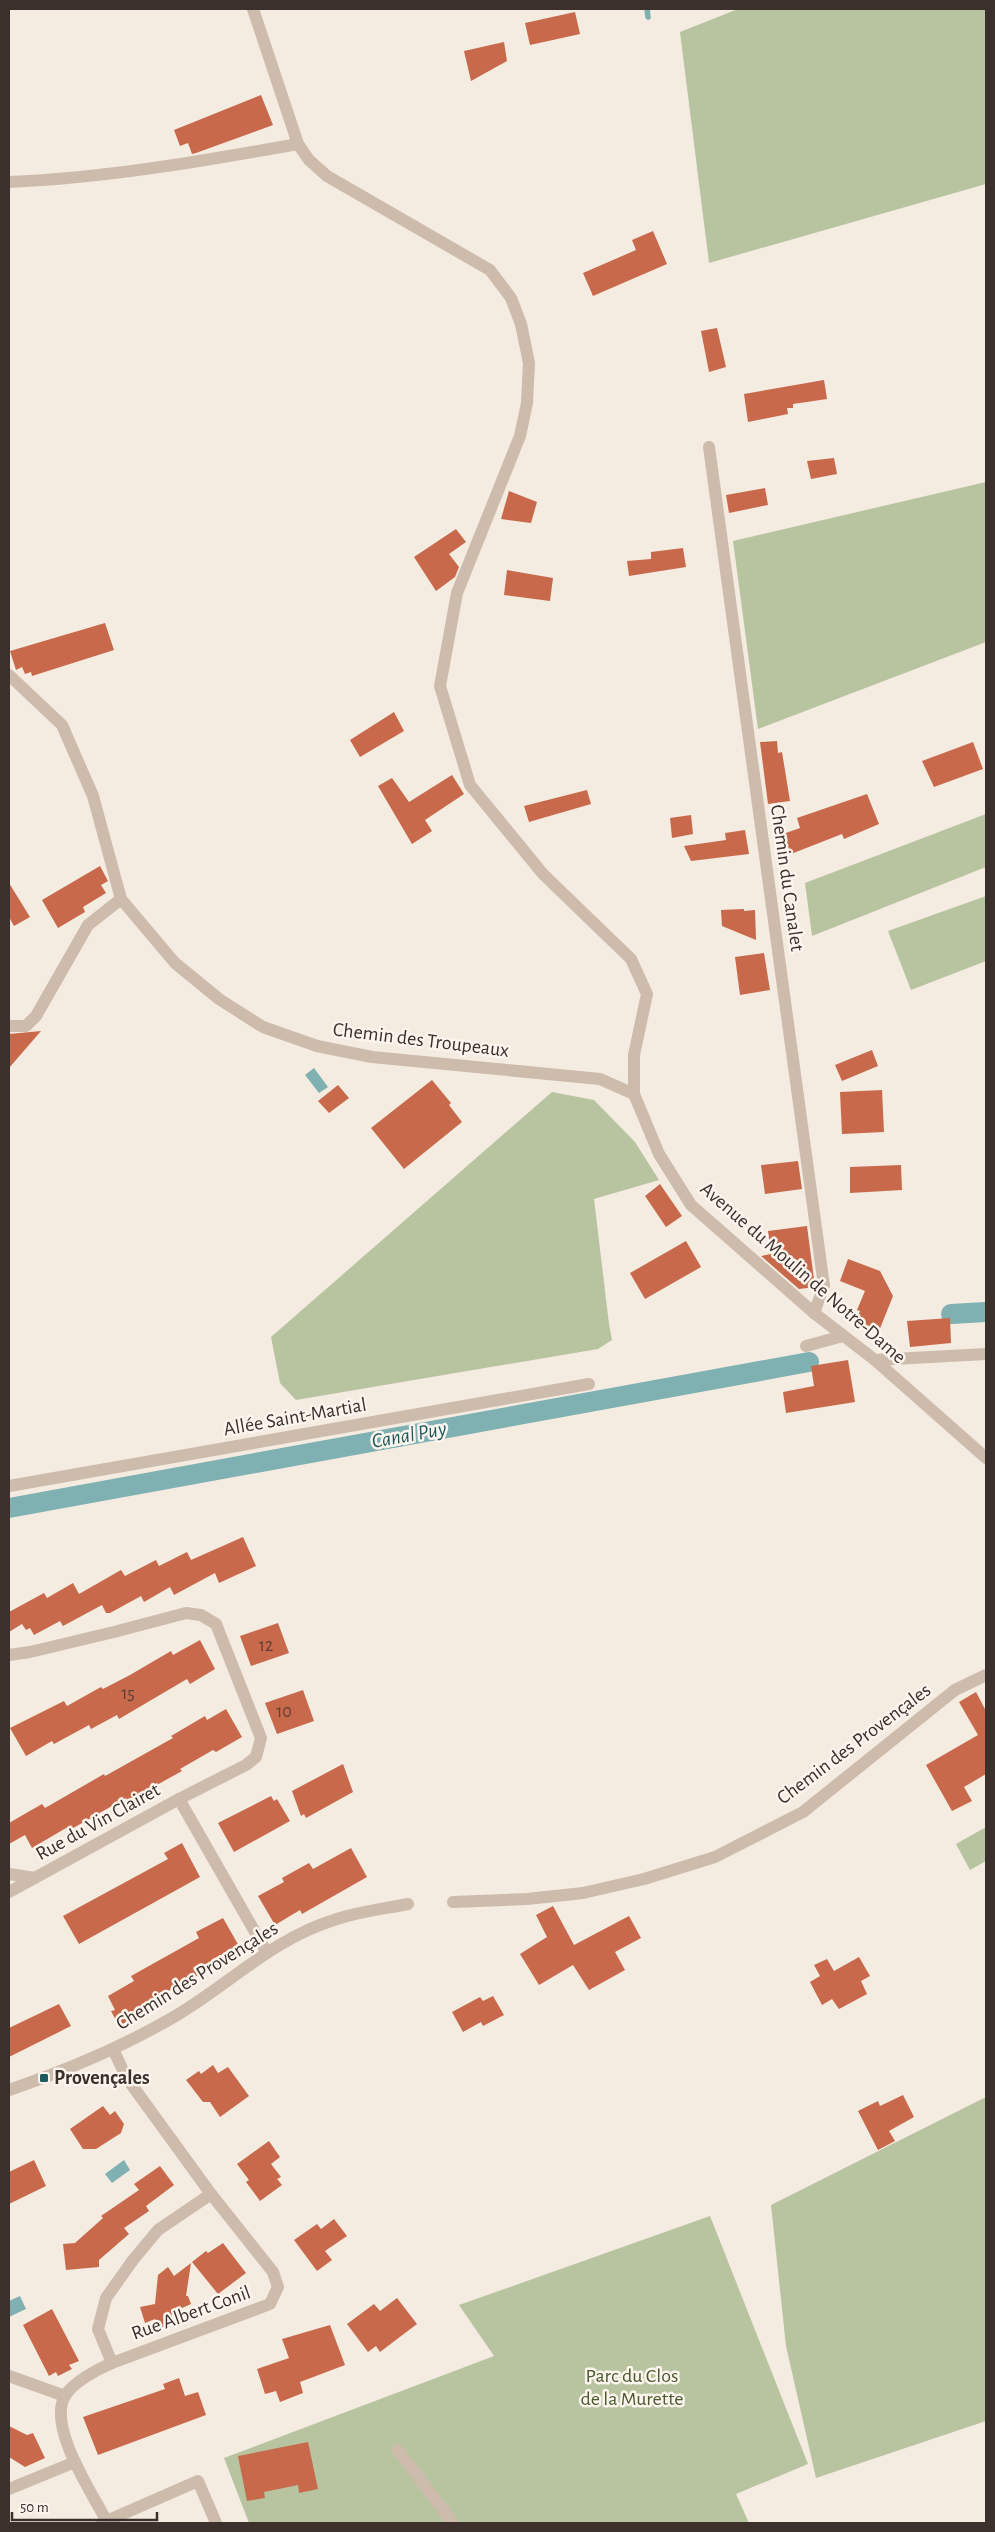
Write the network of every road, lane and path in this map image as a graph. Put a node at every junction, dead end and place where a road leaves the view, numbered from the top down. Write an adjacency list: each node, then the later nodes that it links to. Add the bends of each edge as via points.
1 (253, 9): 2 (street, Avenue du Moulin de Notre-Dame)
2 (298, 144): 3 (street, via 55,180); 8 (street, Avenue du Moulin de Notre-Dame, via 326,176 490,270 511,298 521,324 529,363 527,403 520,436 457,593 440,686 470,785 543,874 631,959 647,994 634,1054)
3 (9, 182)
4 (709, 447): 9 (street, Chemin du Canalet, via 824,1286)
5 (9, 675): 6 (street, Chemin des Troupeaux, via 62,725 93,796)
6 (121, 899): 7 (street, via 88,925 36,1016 26,1026); 8 (street, Chemin des Troupeaux, via 175,963 219,999 263,1027 317,1046 372,1057 600,1079)
7 (9, 1026)
8 (634, 1094): 9 (street, Avenue du Moulin de Notre-Dame, via 659,1154 691,1205)
9 (814, 1313): 10 (street, Avenue du Moulin de Notre-Dame)
10 (843, 1336): 11 (street); 13 (street, Avenue du Moulin de Notre-Dame)
11 (806, 1346)
12 (986, 1354): 13 (street)
13 (875, 1360): 15 (street, Avenue du Moulin de Notre-Dame)
14 (589, 1384): 16 (street, Allée Saint-Martial)
15 (986, 1458)
16 (9, 1486)
17 (9, 1655): 19 (street, Rue du Vin Clairet, via 186,1613 202,1615 216,1624 262,1738 256,1757 246,1766)
18 (986, 1675): 23 (street, Chemin des Provençales, via 955,1690 803,1812 715,1857 644,1879 583,1893 527,1900)
19 (179, 1799): 21 (street, Rue du Vin Clairet); 25 (street)
20 (9, 1874): 21 (street)
21 (35, 1878): 22 (street, Rue du Vin Clairet)
22 (9, 1892)
23 (453, 1902)
24 (408, 1904): 25 (street, Chemin des Provençales, via 333,1920)
25 (267, 1953): 26 (street, Chemin des Provençales, via 173,2018)
26 (113, 2049): 27 (street, Chemin des Provençales); 28 (street, Rue Albert Conil, via 126,2077)
27 (9, 2090)
28 (212, 2194): 29 (street, Rue Albert Conil, via 158,2230 106,2298 98,2329); 29 (street, Rue Albert Conil, via 273,2272 278,2287 270,2304)
29 (112, 2363): 31 (street, Rue Albert Conil, via 91,2372)
30 (9, 2376): 31 (street)
31 (65, 2396): 33 (street, via 61,2415 65,2438)
32 (398, 2450): 37 (street)
33 (75, 2462): 34 (street); 35 (street)
34 (9, 2489)
35 (104, 2522): 36 (street, via 198,2481)
36 (216, 2523)
37 (453, 2523)

